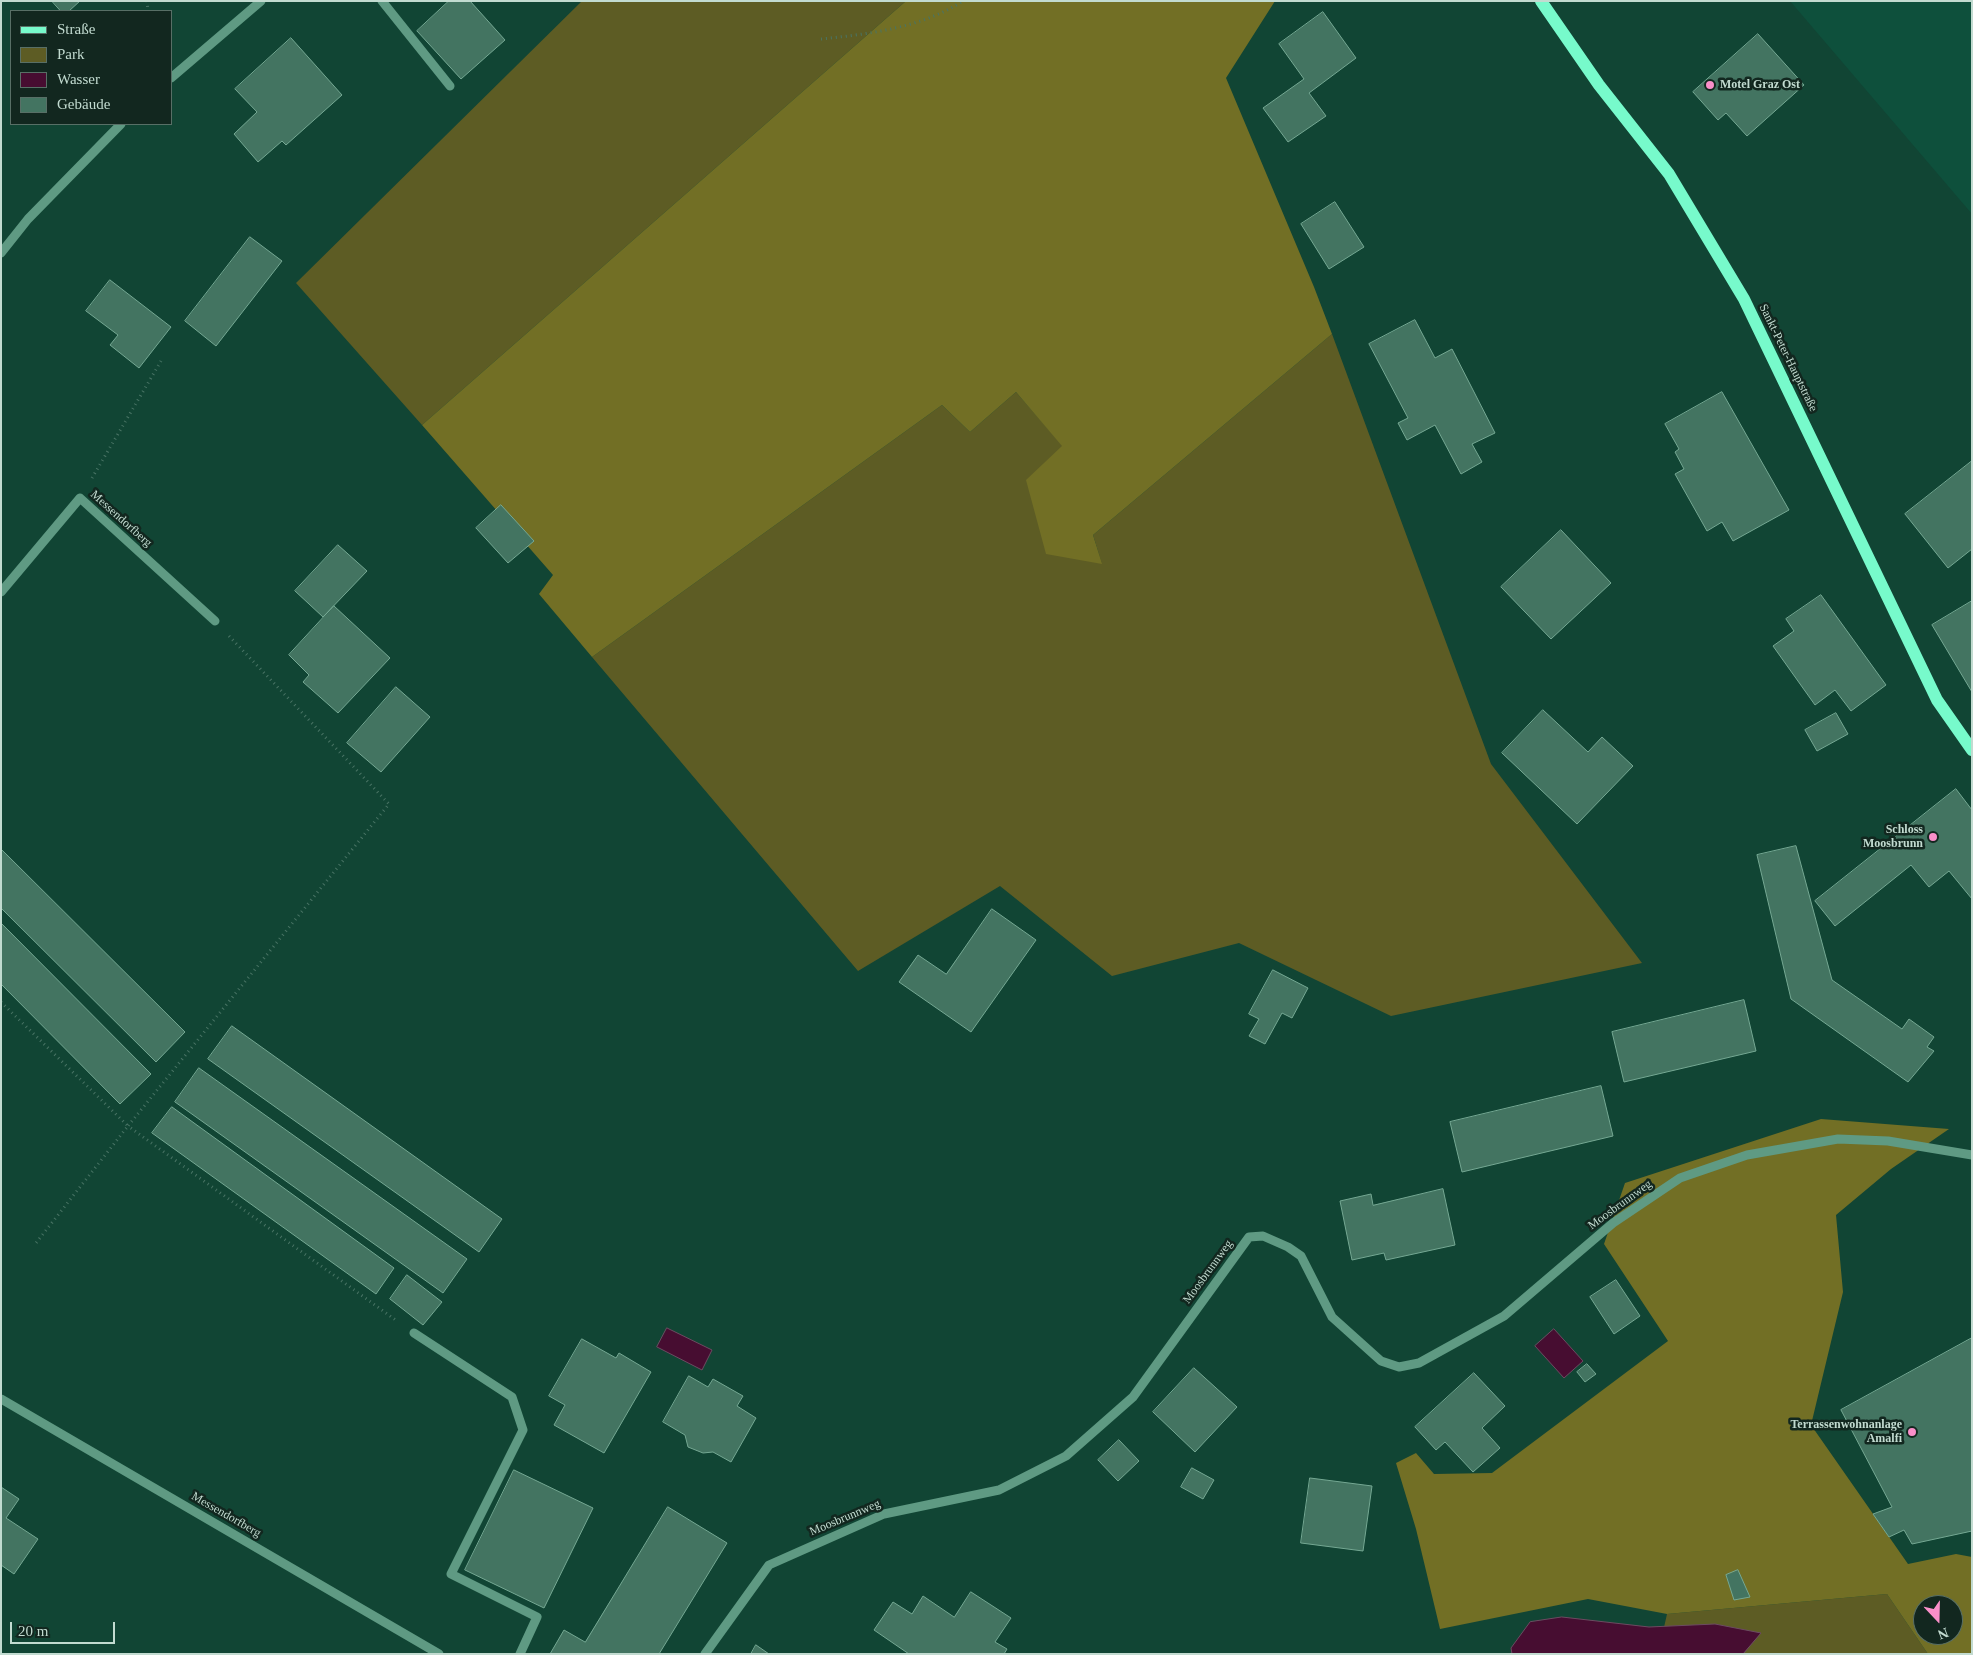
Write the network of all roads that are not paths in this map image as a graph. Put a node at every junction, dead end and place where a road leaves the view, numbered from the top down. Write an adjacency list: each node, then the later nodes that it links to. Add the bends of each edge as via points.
1 (262, 1): 4 (street)
2 (382, 1): 5 (street)
3 (1540, 1): 10 (main road, Sankt-Peter-Hauptstraße, via 1599,85 1668,174 1744,299 1937,700)
4 (172, 77)
5 (450, 86)
6 (120, 125): 7 (street, via 28,219)
7 (1, 253)
8 (1, 592): 9 (street, Messendorfberg, via 80,498)
9 (215, 621)
10 (1972, 750)
11 (1972, 1155): 16 (street, Moosbrunnweg, via 1888,1141 1838,1139 1747,1155 1680,1178 1613,1223 1504,1316 1420,1363 1399,1366 1381,1360 1332,1317 1300,1256 1263,1236 1249,1236 1133,1397 1066,1456 999,1490 884,1514 769,1565)
12 (414, 1333): 15 (street, via 512,1397 523,1430 451,1574 537,1617)
13 (1, 1398): 14 (street, Messendorfberg)
14 (439, 1654)
15 (520, 1654)
16 (705, 1654)

